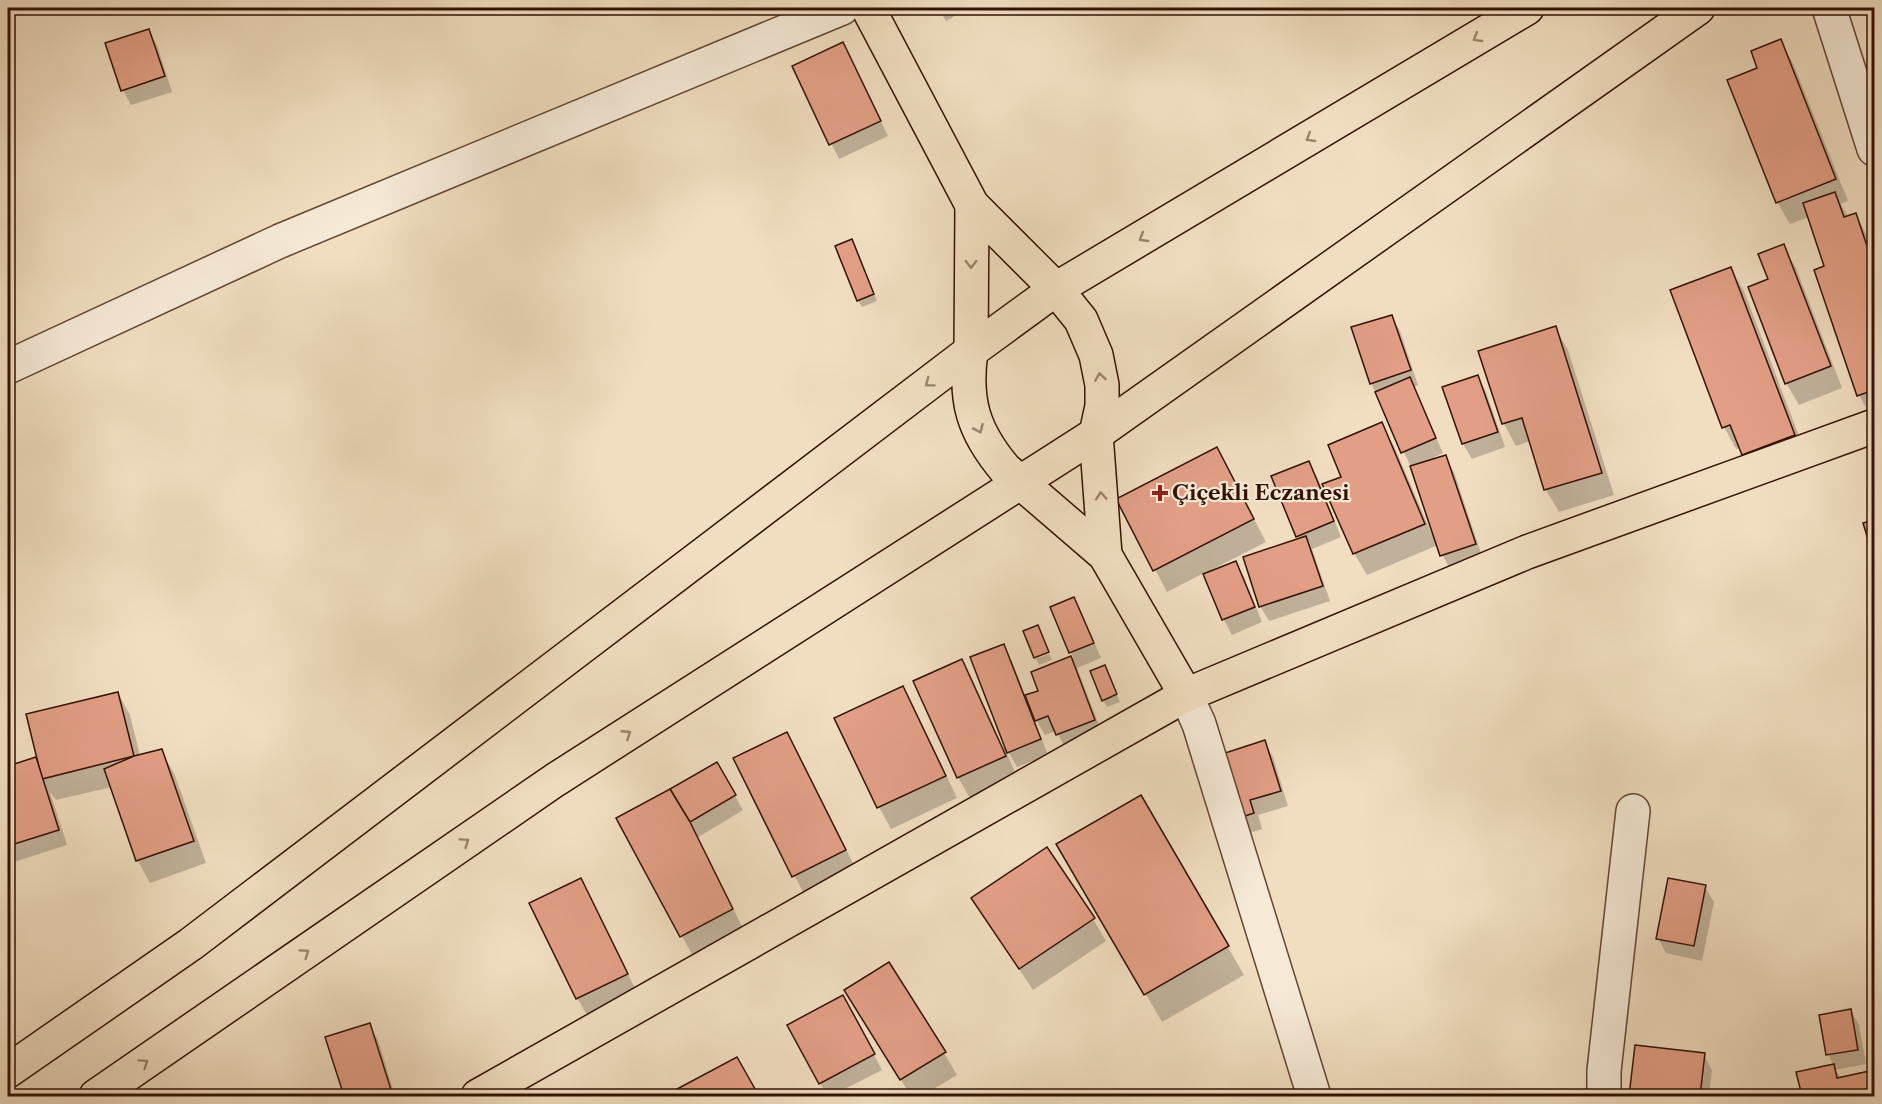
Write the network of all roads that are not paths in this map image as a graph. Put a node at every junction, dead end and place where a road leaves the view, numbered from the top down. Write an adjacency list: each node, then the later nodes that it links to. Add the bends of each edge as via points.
1 (842, 8): 10 (street, via 279,241)
2 (868, 8): 7 (main road)
3 (1527, 8): 8 (main road, one-way to 8)
4 (1698, 8): 12 (main road)
5 (1829, 8): 6 (street)
6 (1875, 149)
7 (972, 205): 8 (main road); 9 (main road, one-way to 9)
8 (1056, 290): 9 (main road); 12 (main road, one-way to 8, via 1102,406 1096,354 1081,320)
9 (971, 351): 13 (main road, one-way to 13, via 968,393 972,414 991,452); 17 (main road, one-way to 17, via 191,944)
10 (8, 367)
11 (1875, 426): 15 (main road, via 1527,552)
12 (1096, 434): 13 (main road); 14 (main road, one-way to 12)
13 (1022, 482): 14 (main road); 18 (main road, one-way to 13, via 555,780)
14 (1105, 555): 15 (main road)
15 (1186, 695): 19 (main road); 20 (street, via 1199,724)
16 (1633, 812): 21 (street)
17 (8, 1071)
18 (96, 1096)
19 (478, 1096)
20 (1314, 1096)
21 (1604, 1096)

